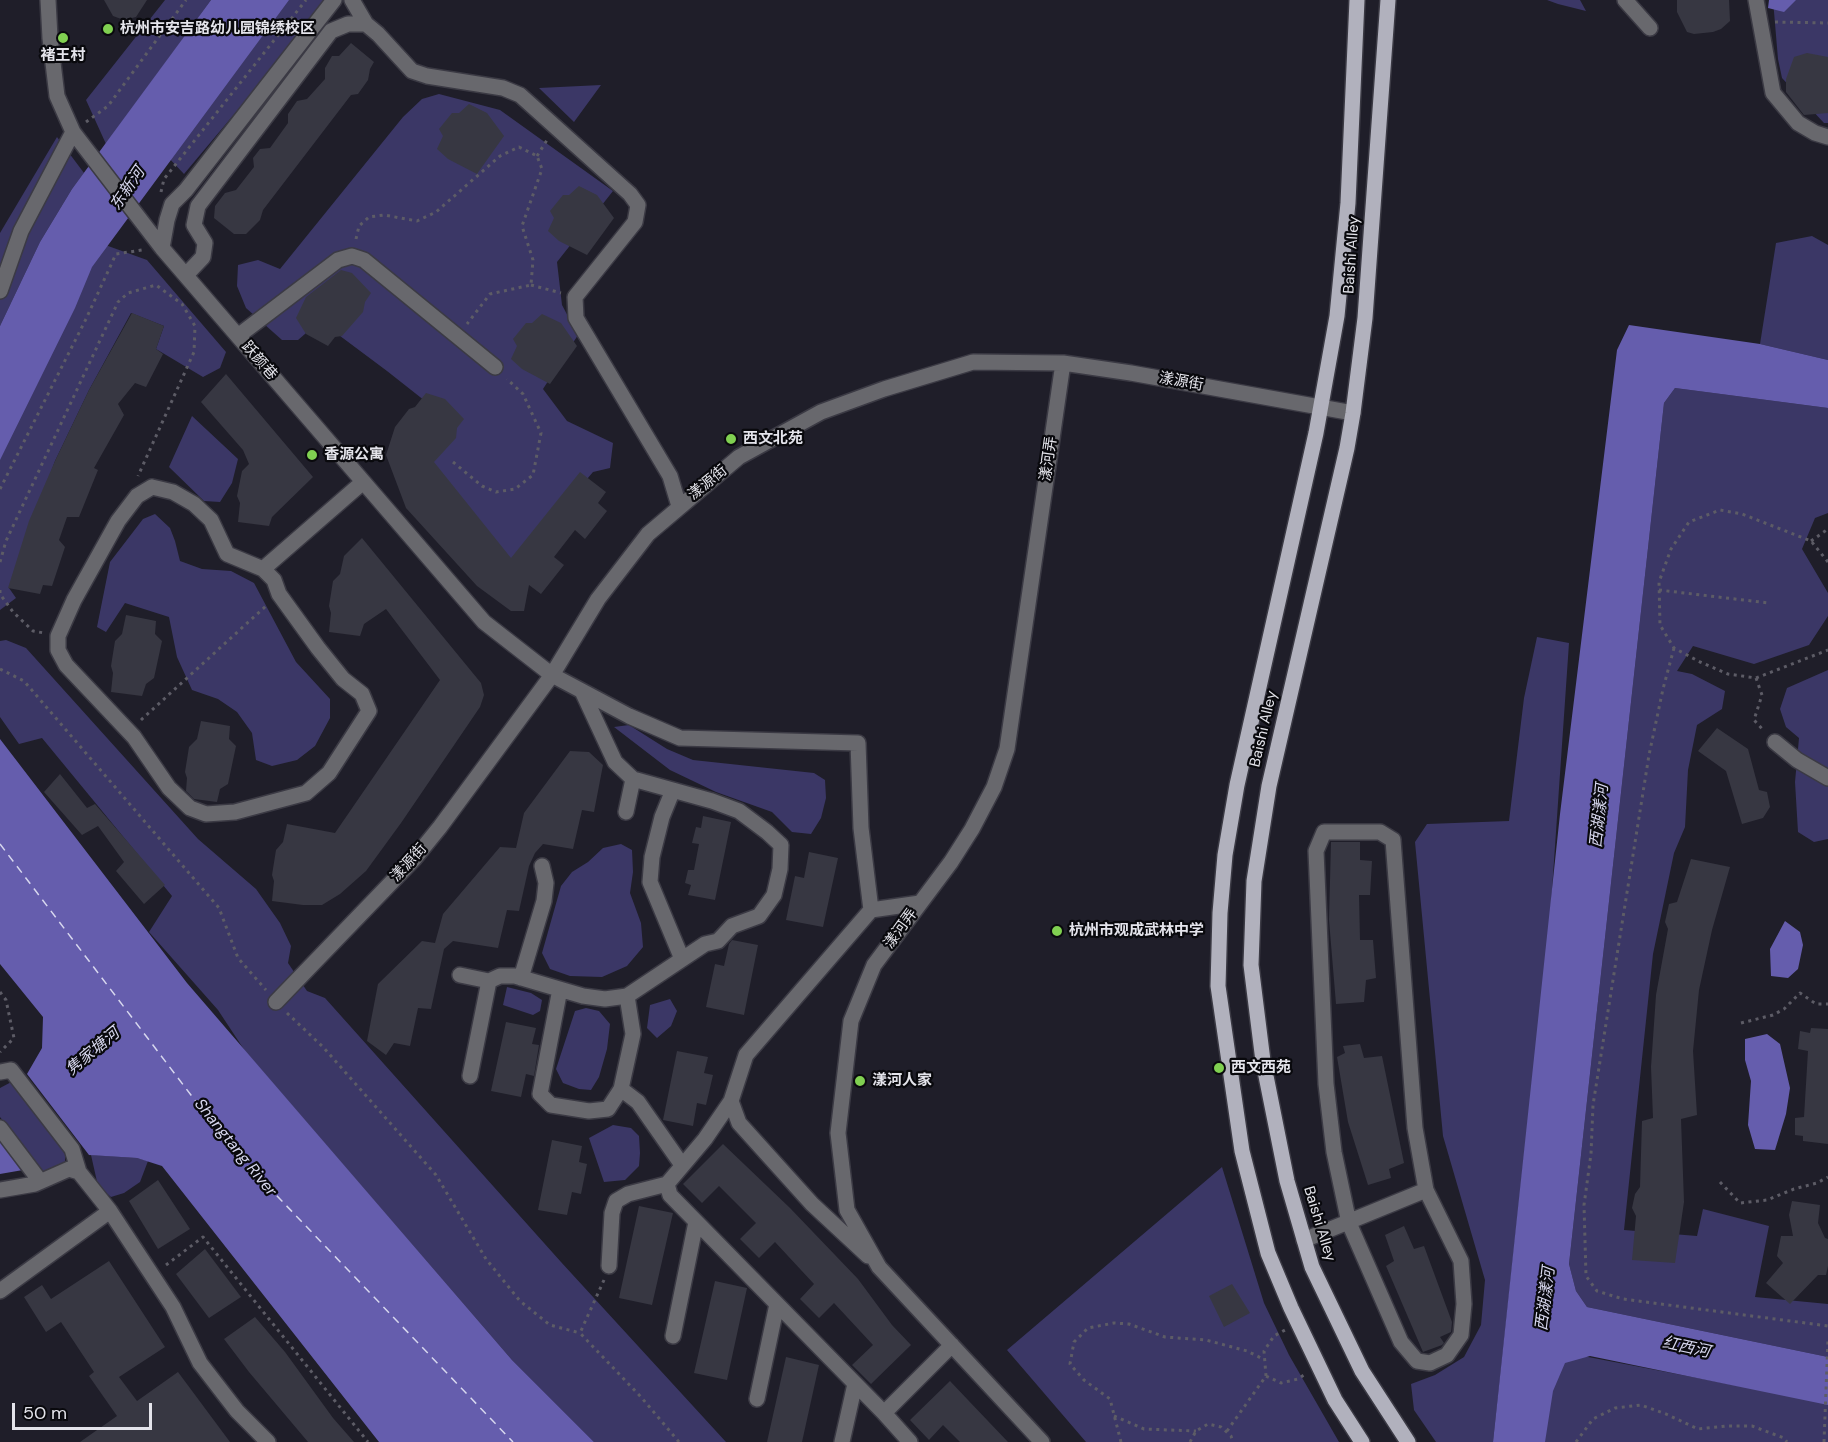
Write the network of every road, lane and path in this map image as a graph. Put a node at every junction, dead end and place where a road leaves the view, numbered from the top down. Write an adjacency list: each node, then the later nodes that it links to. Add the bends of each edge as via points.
1 (48, 0): 14 (street, 跃颜巷, via 57,96)
2 (186, 0): 14 (path, via 108,106)
3 (306, 0): 16 (path, via 164,179 160,189)
4 (334, 0): 16 (street, via 172,204)
5 (352, 0): 12 (street)
6 (1357, 0): 27 (main road, Baishi Alley, via 1348,203 1338,316)
7 (1388, 0): 28 (main road, Baishi Alley, via 1365,318)
8 (1625, 0): 13 (street)
9 (1756, 0): 10 (street)
10 (1759, 21): 11 (path); 15 (street, via 1773,93 1798,123)
11 (1828, 22)
12 (366, 24): 19 (street, via 348,24 331,31 198,206 194,225 205,243 202,257); 22 (street, via 412,71 503,88 520,95 630,194 638,205 635,222)
13 (1650, 28)
14 (73, 132): 17 (street, 跃颜巷); 21 (street, via 21,231)
15 (1828, 137)
16 (167, 220): 17 (street)
17 (162, 248): 19 (street, 跃颜巷); 31 (path, via 116,254)
18 (352, 256): 20 (path, via 359,226 369,217 384,215 417,221 436,212 500,156 519,147 537,156 542,169 522,226 533,260); 23 (street, via 338,260); 24 (street, via 364,260)
19 (186, 276): 23 (street, 跃颜巷)
20 (531, 285): 22 (path); 24 (path, via 490,294)
21 (0, 291)
22 (575, 297): 33 (street, via 576,318 670,476)
23 (238, 336): 30 (street, 跃颜巷)
24 (458, 336): 26 (street)
25 (1063, 363): 27 (street, 漾源街); 33 (street, 漾源街, via 973,362 821,412 739,457); 56 (street, 漾河弄, via 1007,749 994,787 972,829)
26 (495, 367): 29 (path, via 523,394 541,433 533,475 515,489 496,492 482,486)
27 (1320, 407): 28 (street, 漾源街); 91 (main road, Baishi Alley, via 1237,785 1225,855 1218,986 1242,1151 1268,1253)
28 (1353, 412): 85 (main road, Baishi Alley, via 1269,786 1254,881 1251,965 1263,1061 1287,1181)
29 (453, 462)
30 (363, 482): 38 (street); 46 (street, 跃颜巷, via 484,622)
31 (0, 489)
32 (137, 496): 36 (path, via 138,474 194,352 195,326 182,304 156,285 128,293 118,302 6,541); 38 (street, via 152,487 194,504 211,520 227,554); 43 (street, via 118,520)
33 (679, 506): 46 (street, 漾源街, via 648,534 598,599)
34 (1828, 529): 35 (path)
35 (1811, 541): 37 (path); 40 (path, via 1742,514 1720,510 1689,522 1671,549)
36 (0, 562)
37 (1828, 562)
38 (263, 569): 41 (street, via 274,580)
39 (0, 590): 43 (path, via 13,612 33,631)
40 (1659, 590): 42 (path); 44 (path, via 1660,625)
41 (279, 594): 49 (path); 49 (street, via 344,679 362,694 369,711 329,772 306,793 235,812 206,814 190,808 169,788)
42 (1769, 603)
43 (58, 636): 49 (street, via 58,650 66,666)
44 (1674, 648): 47 (path, via 1728,674); 92 (path, via 1649,755 1593,1105 1584,1205 1586,1276 1597,1291 1623,1299)
45 (1828, 650): 47 (path)
46 (552, 675): 48 (street, 跃颜巷); 65 (street, 漾源街, via 414,860)
47 (1756, 678): 50 (path, via 1762,694 1754,720)
48 (582, 691): 51 (street, via 615,762); 57 (street, 跃颜巷, via 680,738 858,743 861,828)
49 (129, 731)
50 (1775, 742): 52 (street)
51 (633, 778): 53 (street); 54 (street)
52 (1828, 778)
53 (673, 790): 58 (street, via 652,857 650,882); 58 (street, via 738,811 781,845 774,895 759,916 732,927 718,941 705,944)
54 (626, 812)
55 (542, 866): 60 (street, via 546,883 544,901)
56 (920, 903): 57 (street); 87 (street, 漾河弄, via 874,965 851,1021 841,1103 838,1132 847,1210)
57 (870, 910): 72 (street, via 746,1055)
58 (682, 959): 64 (street)
59 (460, 975): 61 (street)
60 (521, 978): 61 (street, via 501,976); 62 (street)
61 (489, 981): 70 (street)
62 (560, 989): 64 (street, via 605,999); 71 (street, via 540,1094 551,1106 589,1111 608,1109)
63 (0, 992): 68 (path, via 6,1000 14,1038)
64 (627, 996): 71 (street, via 633,1034)
65 (276, 1002)
66 (1828, 1004): 67 (path, via 1816,1004 1800,993 1773,1016)
67 (1741, 1023)
68 (0, 1052)
69 (0, 1072): 75 (street, via 11,1070 72,1149)
70 (470, 1076)
71 (621, 1089): 74 (street, via 638,1102)
72 (731, 1101): 74 (street); 87 (street, via 739,1123 812,1204)
73 (0, 1128): 77 (street)
74 (682, 1165): 79 (street)
75 (79, 1172): 77 (street, via 69,1169); 82 (street)
76 (1828, 1177): 78 (path, via 1767,1200 1740,1203)
77 (40, 1181): 80 (street)
78 (1719, 1182)
79 (667, 1185): 83 (street, via 670,1195); 86 (street, via 628,1194 616,1202)
80 (0, 1190)
81 (1426, 1190): 84 (street); 84 (street, via 1461,1261 1464,1304 1461,1335 1447,1355 1430,1363 1417,1361 1401,1342); 84 (street, via 1415,1128 1393,840 1380,832 1324,832 1316,851 1326,1084 1334,1152)
82 (110, 1211): 88 (street); 89 (street)
83 (696, 1222): 90 (street); 93 (street)
84 (1349, 1223): 85 (street)
85 (1305, 1240): 115 (main road, Baishi Alley, via 1312,1267 1362,1371)
86 (609, 1266): 107 (path, via 580,1333)
87 (879, 1267): 95 (street, 漾河弄)
88 (153, 1276): 105 (street, via 200,1363 237,1411); 106 (path, via 203,1237)
89 (0, 1291)
90 (777, 1304): 99 (street); 100 (street)
91 (1297, 1322): 96 (path, via 1274,1336 1264,1351); 97 (main road, Baishi Alley)
92 (1828, 1326)
93 (673, 1336)
94 (1828, 1339): 118 (path)
95 (952, 1345): 101 (street); 110 (street, 漾河弄)
96 (1264, 1360): 98 (path); 102 (path, via 1206,1340 1165,1337 1129,1324 1088,1328 1074,1342 1070,1364 1110,1399)
97 (1318, 1365): 98 (path, via 1298,1379 1281,1383); 114 (main road, Baishi Alley)
98 (1266, 1376): 104 (path)
99 (855, 1384): 101 (street); 108 (street)
100 (757, 1399)
101 (884, 1413): 109 (street)
102 (1114, 1416): 103 (path, via 1144,1429); 111 (path)
103 (1196, 1431): 104 (path, via 1208,1424); 112 (path)
104 (1227, 1431): 113 (path)
105 (268, 1442)
106 (368, 1442)
107 (679, 1442)
108 (842, 1442)
109 (910, 1442)
110 (1042, 1442)
111 (1121, 1442)
112 (1190, 1442)
113 (1233, 1442)
114 (1362, 1442)
115 (1408, 1442)
116 (1576, 1442): 117 (path, via 1593,1419 1615,1408 1641,1405 1698,1429 1752,1426)
117 (1787, 1442)
118 (1824, 1442)

